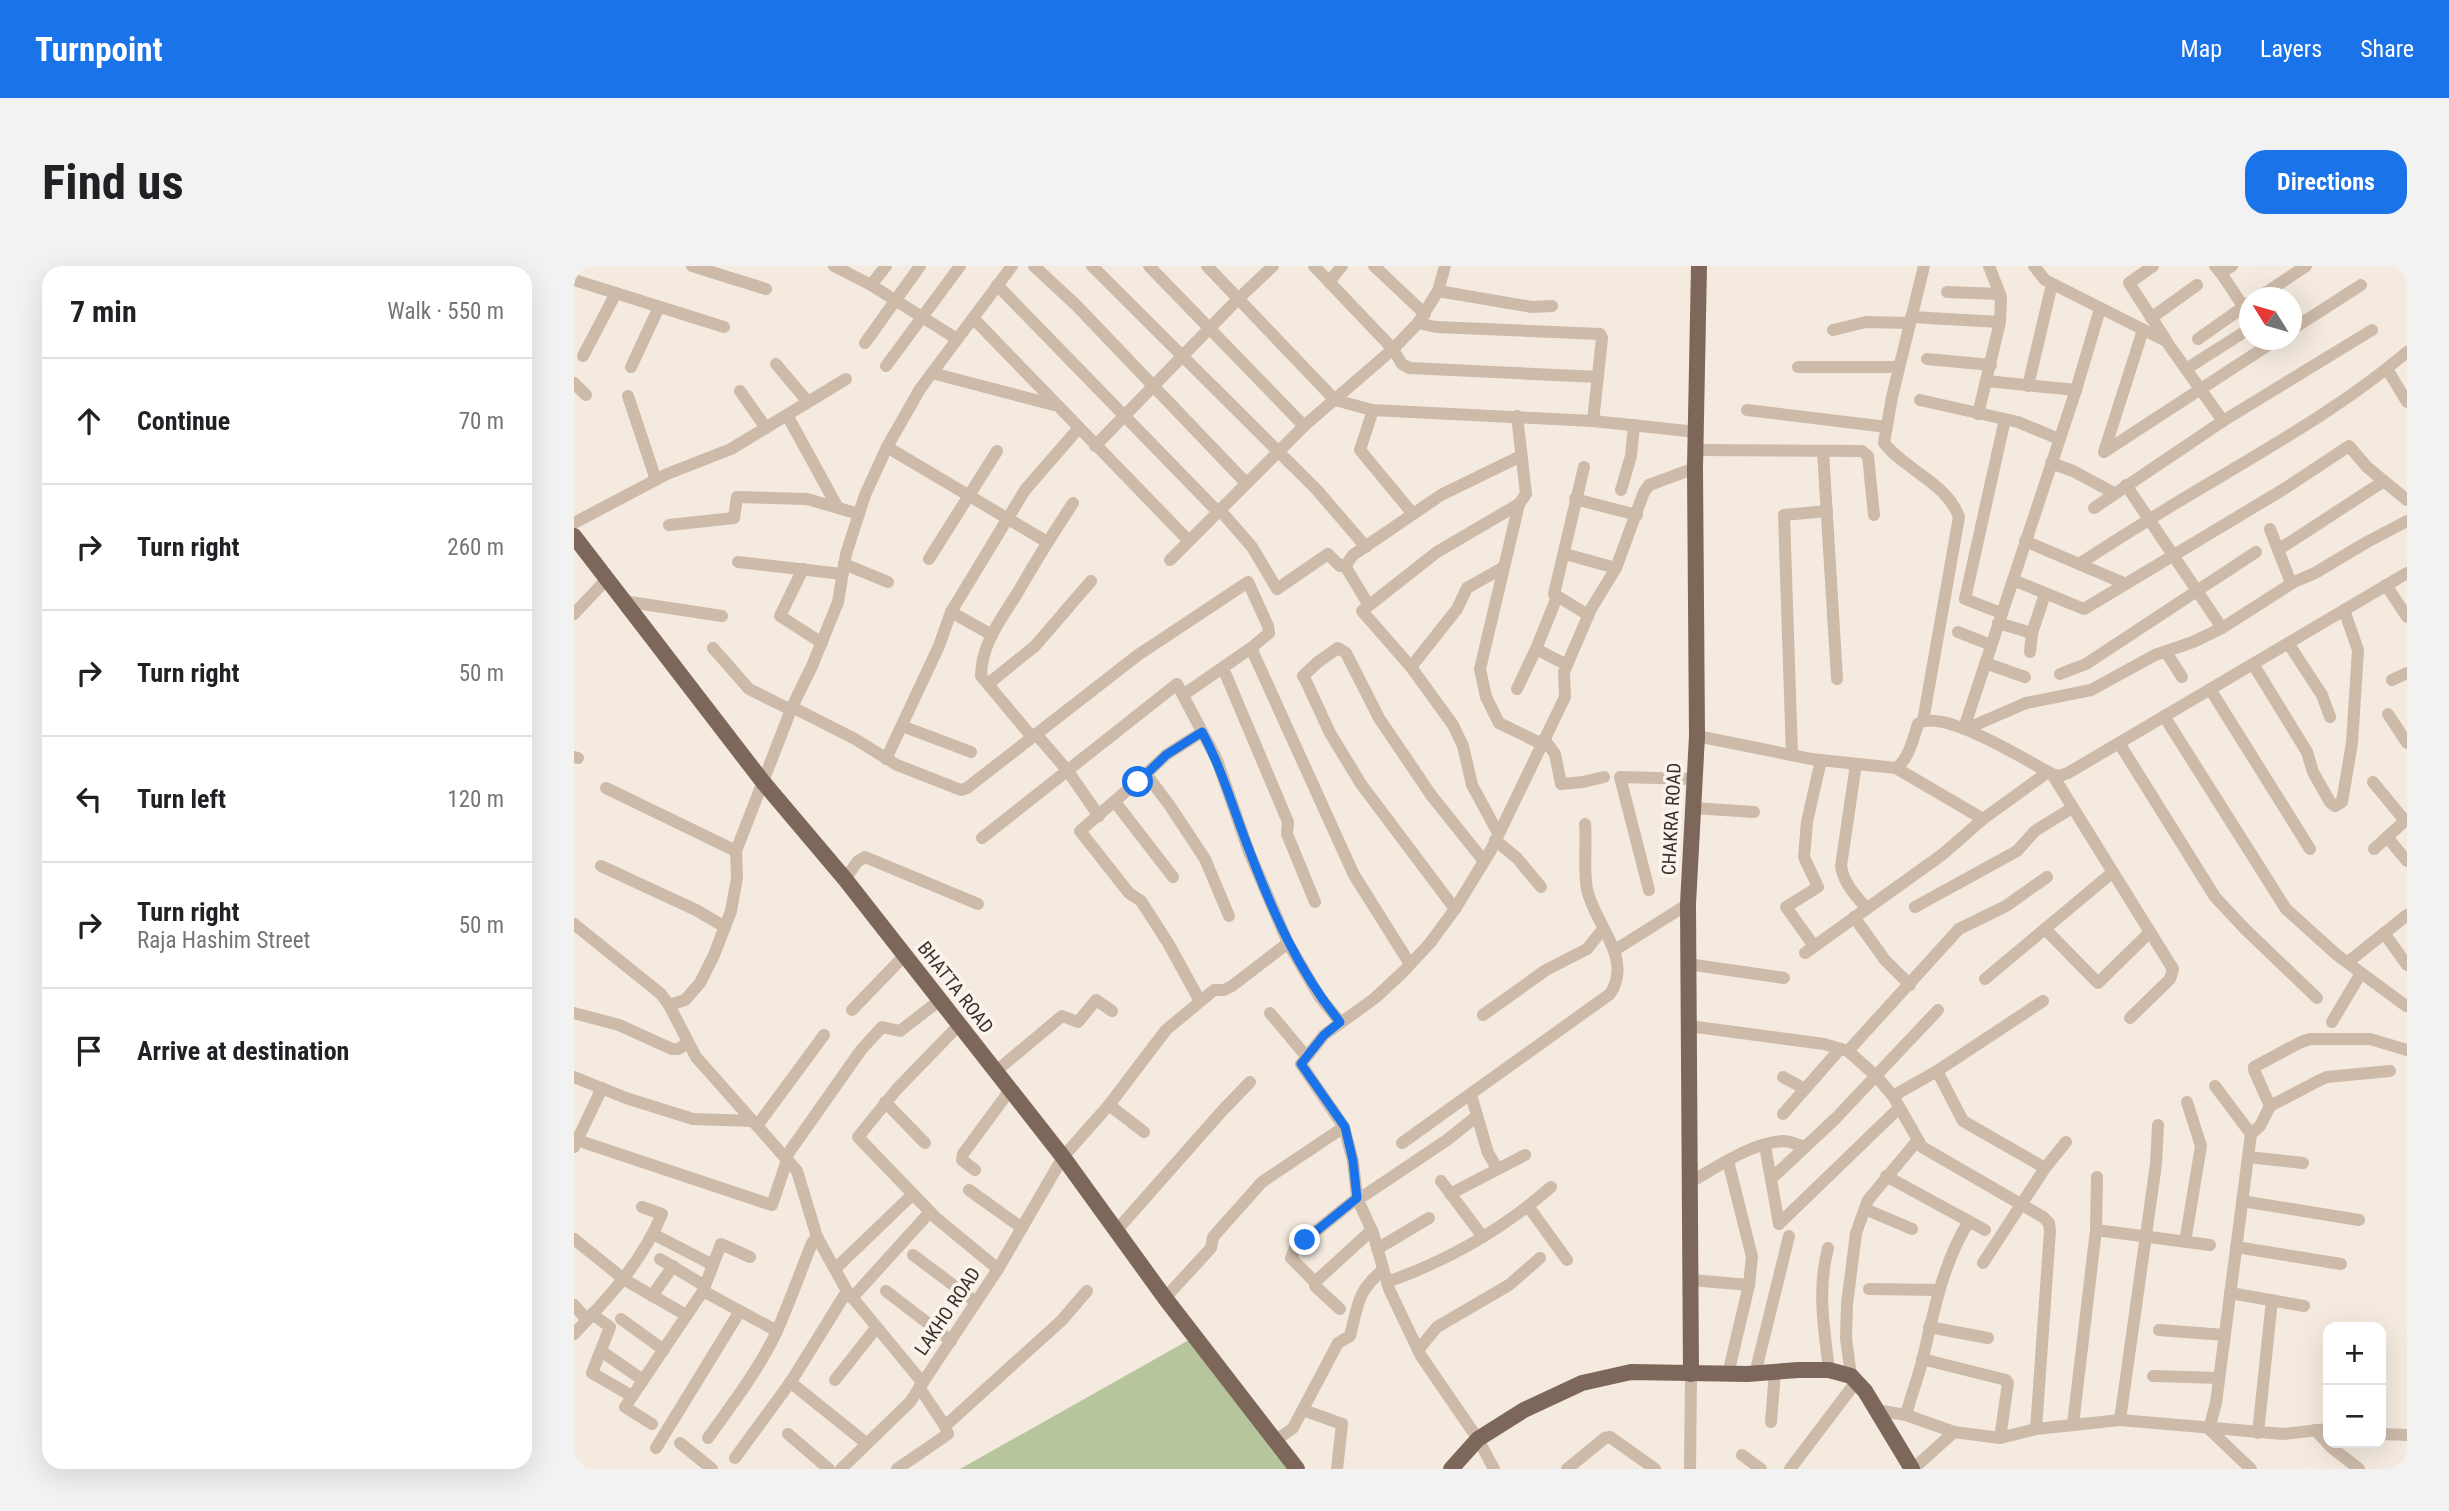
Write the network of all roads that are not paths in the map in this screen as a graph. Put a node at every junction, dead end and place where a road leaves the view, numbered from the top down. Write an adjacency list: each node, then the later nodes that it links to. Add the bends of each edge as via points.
1 (692, 266): 31 (street)
2 (834, 266): 26 (street)
3 (886, 266): 26 (street)
4 (920, 266): 38 (street)
5 (960, 266): 43 (street)
6 (1012, 266): 27 (street)
7 (1034, 266): 79 (street)
8 (1092, 266): 64 (street)
9 (1149, 266): 51 (street)
10 (1208, 266): 37 (street)
11 (1273, 266): 37 (street)
12 (1314, 266): 24 (street)
13 (1342, 266): 24 (street)
14 (1374, 266): 46 (street)
15 (1445, 266): 32 (street)
16 (1699, 266): 105 (main road, CHAKRA ROAD)
17 (1924, 266): 47 (street)
18 (1989, 266): 35 (street)
19 (2034, 266): 25 (street)
20 (2153, 266): 45 (street, via 2129,282)
21 (2306, 266): 30 (street)
22 (2223, 268): 36 (street)
23 (574, 280): 34 (street)
24 (1329, 282): 60 (street)
25 (2052, 284): 41 (street); 80 (street)
26 (871, 285): 38 (street)
27 (997, 285): 44 (street); 93 (street)
28 (2197, 285): 45 (street)
29 (2361, 285): 49 (street)
30 (2274, 287)
31 (766, 289)
32 (1438, 291): 39 (street, via 1532,307); 46 (street)
33 (1947, 292): 35 (street)
34 (616, 293): 40 (street); 63 (street)
35 (2000, 294): 48 (street)
36 (2239, 294)
37 (1238, 299): 51 (street); 86 (street)
38 (896, 301): 43 (street); 59 (street)
39 (1552, 306)
40 (659, 307): 50 (street); 69 (street)
41 (2100, 309): 53 (street); 82 (street)
42 (2239, 314): 57 (street)
43 (922, 317): 56 (street); 68 (street)
44 (973, 318): 56 (street); 90 (street)
45 (2151, 318): 58 (street)
46 (1421, 319): 60 (street); 75 (street, via 1436,327 1600,334)
47 (1910, 320): 48 (street); 52 (street, via 1866,322); 70 (street)
48 (2000, 322): 67 (street)
49 (2302, 323)
50 (724, 327)
51 (1209, 328): 64 (street); 101 (street)
52 (1833, 330)
53 (2143, 330): 58 (street); 81 (street, via 2104,452)
54 (2372, 330): 99 (street)
55 (2239, 335): 72 (street)
56 (957, 339): 74 (street)
57 (2198, 339)
58 (2166, 341): 72 (street)
59 (865, 343)
60 (1393, 349): 75 (street, via 1409,368); 86 (street)
61 (2257, 350): 81 (street)
62 (2407, 352): 73 (street)
63 (583, 356)
64 (1181, 357): 79 (street); 112 (street)
65 (1927, 359): 67 (street)
66 (776, 364): 88 (street)
67 (1991, 365): 77 (street)
68 (886, 366)
69 (631, 367)
70 (1899, 367): 71 (street); 102 (street)
71 (1798, 368)
72 (2186, 369): 81 (street)
73 (2387, 369): 89 (street); 137 (street, via 2294,432)
74 (932, 373): 90 (street); 108 (street)
75 (1598, 377): 98 (street)
76 (846, 379): 88 (street)
77 (1986, 381): 80 (street); 94 (street)
78 (574, 383): 84 (street)
79 (1154, 385): 93 (street); 119 (street)
80 (2028, 386): 82 (street)
81 (2200, 388): 99 (street)
82 (2076, 390): 106 (street)
83 (740, 391): 103 (street)
84 (586, 395)
85 (628, 396): 117 (street)
86 (1335, 400): 91 (street); 101 (street)
87 (1920, 400): 94 (street)
88 (808, 402): 95 (street)
89 (2407, 402)
90 (1056, 405): 104 (street)
91 (1373, 410): 96 (street); 133 (street, via 1360,450)
92 (1747, 410): 102 (street)
93 (1125, 414): 107 (street); 130 (street)
94 (1978, 414): 97 (street)
95 (788, 415): 103 (street); 128 (street)
96 (1517, 416): 98 (street); 113 (street)
97 (2004, 419): 106 (street); 179 (street, via 1965,599)
98 (1593, 421): 100 (street)
99 (2223, 421): 120 (street)
100 (1634, 425): 105 (street); 121 (street, via 1632,456)
101 (1304, 426): 112 (street)
102 (1887, 427): 211 (street, via 1884,443 1935,484 1959,517)
103 (766, 428): 117 (street, via 731,449)
104 (1079, 429): 107 (street); 136 (street, via 1025,490)
105 (1697, 432): 109 (main road, CHAKRA ROAD)
106 (2059, 439): 114 (street)
107 (1095, 446): 143 (street)
108 (887, 447): 123 (street); 132 (street)
109 (1696, 450): 111 (street); 116 (main road, CHAKRA ROAD)
110 (997, 451): 123 (street)
111 (1823, 451): 131 (street); 135 (street, via 1866,453)
112 (1276, 452): 119 (street); 146 (street, via 1317,490)
113 (1521, 456): 127 (street, via 1526,495); 133 (street)
114 (2051, 463): 122 (street); 144 (street)
115 (1584, 467): 124 (street)
116 (1695, 468): 134 (street, via 1649,485); 216 (main road, CHAKRA ROAD)
117 (656, 480): 139 (street)
118 (2384, 481): 125 (street); 147 (street); 150 (street, via 2349,446)
119 (1246, 483): 130 (street)
120 (2126, 485): 122 (street); 137 (street)
121 (1621, 490)
122 (2114, 493): 129 (street)
123 (970, 496): 136 (street); 151 (street)
124 (1575, 499): 134 (street); 149 (street)
125 (2407, 500)
126 (1073, 503): 145 (street)
127 (1519, 505): 156 (street); 172 (street, via 1437,552)
128 (838, 508): 132 (street); 140 (street, via 807,499 737,497 734,518)
129 (2094, 508)
130 (1219, 511): 143 (street); 155 (street, via 1252,547 1277,589 1328,554 1340,566)
131 (1826, 511): 201 (street); 221 (street, via 1784,514)
132 (859, 514): 159 (street)
133 (1413, 514): 146 (street)
134 (1637, 514): 157 (street)
135 (1874, 515)
136 (1009, 519): 145 (street); 174 (street)
137 (2149, 519): 150 (street); 154 (street)
138 (2407, 521): 165 (street)
139 (574, 523)
140 (669, 525)
141 (2270, 529): 147 (street)
142 (574, 536): 161 (main road, BHATTA ROAD)
143 (1189, 541): 152 (street)
144 (2025, 541): 154 (street); 162 (street)
145 (1047, 542): 183 (street)
146 (1366, 547): 155 (street)
147 (2278, 550): 165 (street)
148 (2256, 552): 168 (street)
149 (1565, 554): 157 (street); 170 (street)
150 (2174, 556): 166 (street); 168 (street)
151 (929, 559)
152 (1170, 560)
153 (738, 562): 158 (street)
154 (2079, 564): 166 (street)
155 (1346, 565): 172 (street)
156 (1504, 567): 195 (street, via 1467,588 1457,609); 217 (street, via 1480,669 1486,697 1499,723)
157 (1616, 568): 176 (street)
158 (803, 569): 159 (street); 184 (street, via 780,616)
159 (843, 569): 164 (street); 184 (street, via 838,602)
160 (2407, 573): 167 (street)
161 (606, 580): 171 (main road, BHATTA ROAD); 175 (street)
162 (2013, 580): 169 (street); 179 (street)
163 (1091, 581): 203 (street, via 1035,646)
164 (888, 582)
165 (2291, 583): 180 (street)
166 (2126, 584): 169 (street, via 2084,609)
167 (2386, 585): 173 (street); 178 (street)
168 (2198, 592): 180 (street); 198 (street, via 2086,664)
169 (2045, 594): 182 (street)
170 (1557, 597): 176 (street); 189 (street)
171 (623, 601): 177 (street); 231 (main road, BHATTA ROAD)
172 (1368, 604): 195 (street, via 1362,611 1365,617)
173 (2344, 610): 185 (street); 193 (street, via 2358,650 2352,743 2342,802 2335,806 2330,802 2307,752)
174 (951, 612): 183 (street); 212 (street)
175 (574, 614)
176 (1588, 615): 194 (street)
177 (722, 616)
178 (2407, 617)
179 (2000, 618): 182 (street); 186 (street)
180 (2222, 628): 191 (street)
181 (1958, 632): 186 (street)
182 (2032, 633): 190 (street)
183 (992, 635): 203 (street, via 981,662 981,676)
184 (822, 643): 207 (street)
185 (2288, 643): 193 (street); 210 (street, via 2322,695)
186 (1991, 645): 192 (street)
187 (713, 648): 207 (street, via 749,689)
188 (1251, 649): 196 (street); 215 (street, via 1269,633 1248,582 1138,655); 276 (street, via 1354,876)
189 (1536, 649): 194 (street); 204 (street)
190 (2030, 652)
191 (2166, 652): 200 (street); 213 (street, via 2091,690 2026,703)
192 (1985, 663): 199 (street); 213 (street)
193 (2253, 664): 205 (street)
194 (1567, 666): 217 (street, via 1565,697)
195 (1411, 667): 242 (street, via 1453,724 1472,785)
196 (1223, 668): 206 (street); 257 (street, via 1288,822 1287,834)
197 (2407, 673): 202 (street)
198 (2060, 674)
199 (2025, 677)
200 (2182, 677)
201 (1837, 679)
202 (2392, 680)
203 (988, 684): 215 (street)
204 (1517, 689)
205 (2210, 689): 209 (street); 245 (street)
206 (1183, 695): 214 (street); 226 (street, via 1177,684)
207 (791, 708): 222 (street, via 855,738); 231 (street)
208 (2388, 714): 219 (street)
209 (2164, 716): 218 (street); 275 (street, via 2286,909)
210 (2330, 717)
211 (1923, 721): 213 (street); 225 (street)
212 (902, 726): 220 (street); 222 (street)
213 (1966, 729): 227 (street)
214 (1202, 732): 228 (street); 272 (street)
215 (1034, 735): 222 (street, via 961,790); 226 (street)
216 (1697, 736): 221 (street); 230 (main road, CHAKRA ROAD)
217 (1543, 742): 229 (street, via 1555,754 1561,784); 242 (street)
218 (2119, 743): 227 (street, via 2068,773); 283 (street, via 2215,897)
219 (2407, 743)
220 (971, 752)
221 (1791, 755): 223 (street)
222 (887, 759)
223 (1821, 761): 224 (street); 265 (street, via 1804,857 1818,887 1786,907 1810,950)
224 (1856, 764): 225 (street); 260 (street, via 1841,866 1842,875)
225 (1896, 768): 239 (street)
226 (1068, 770): 238 (street); 244 (street)
227 (2050, 773): 236 (street); 239 (street)
228 (1146, 774): 234 (street); 264 (street, via 1205,859)
229 (1604, 777)
230 (1695, 779): 235 (main road, CHAKRA ROAD); 256 (street, via 1620,777)
231 (763, 782): 247 (street); 254 (main road, BHATTA ROAD)
232 (2372, 782): 240 (street)
233 (606, 788): 247 (street)
234 (1115, 802): 238 (street); 252 (street)
235 (1693, 808): 237 (street); 259 (main road, CHAKRA ROAD)
236 (2072, 808): 251 (street); 261 (street, via 2035,831 2017,851)
237 (1754, 812)
238 (1099, 816): 285 (street, via 1080,831 1141,901)
239 (1983, 819): 260 (street, via 1944,854)
240 (2406, 820): 243 (street)
241 (1585, 824): 268 (street, via 1588,892)
242 (1497, 837): 248 (street); 255 (street)
243 (2387, 837): 246 (street); 249 (street)
244 (982, 838)
245 (2310, 849)
246 (2374, 849)
247 (736, 851): 267 (street, via 737,878)
248 (1483, 860): 262 (street); 262 (street, via 1431,795 1379,718 1346,653 1338,648 1308,669 1303,676 1361,784)
249 (2407, 861)
250 (601, 866): 267 (street)
251 (2113, 872): 269 (street); 270 (street)
252 (1173, 877)
253 (2047, 877): 282 (street, via 2006,906 1959,929)
254 (845, 879): 258 (street, via 865,857); 274 (main road, BHATTA ROAD)
255 (1541, 887)
256 (1649, 890)
257 (1315, 902)
258 (978, 904)
259 (1688, 904): 273 (street); 277 (main road, CHAKRA ROAD)
260 (1866, 907): 265 (street)
261 (1915, 907)
262 (1455, 909): 276 (street)
263 (2407, 915): 271 (street)
264 (1229, 916)
265 (1854, 918): 282 (street)
266 (574, 924): 287 (street)
267 (725, 927): 287 (street, via 700,983 685,1000)
268 (1603, 929): 273 (street); 294 (street, via 1587,949 1546,970)
269 (2045, 929): 270 (street, via 2098,983); 281 (street)
270 (2150, 932): 295 (street, via 2172,965 2172,974)
271 (2384, 933): 275 (street); 278 (street)
272 (1288, 943): 285 (street, LAKHO ROAD, via 1232,986 1217,989); 296 (street)
273 (1615, 950): 316 (street, via 1618,975 1610,994)
274 (905, 955): 284 (main road, BHATTA ROAD); 289 (street)
275 (2348, 962): 279 (street)
276 (1410, 964): 296 (street, via 1375,998)
277 (1688, 964): 280 (street); 299 (main road, CHAKRA ROAD)
278 (2407, 965)
279 (2361, 973): 288 (street); 297 (street)
280 (1784, 978)
281 (1985, 979)
282 (1910, 985): 302 (street)
283 (2317, 998)
284 (940, 1000): 298 (main road, BHATTA ROAD); 340 (street, via 900,1031 882,1027)
285 (1200, 1001): 320 (street, LAKHO ROAD, via 1166,1030)
286 (2043, 1001): 305 (street)
287 (669, 1004): 301 (street)
288 (2406, 1006)
289 (852, 1010)
290 (1938, 1010): 308 (street)
291 (1112, 1011): 307 (street, via 1096,1000 1078,1022 1062,1016)
292 (574, 1013): 301 (street, via 619,1025 672,1049)
293 (1270, 1013): 304 (street)
294 (1483, 1015)
295 (2130, 1018)
296 (1340, 1022): 304 (street)
297 (2332, 1022)
298 (959, 1025): 307 (main road, BHATTA ROAD); 318 (street)
299 (1689, 1026): 302 (street); 350 (main road, CHAKRA ROAD)
300 (824, 1035): 325 (street)
301 (688, 1043): 325 (street)
302 (1844, 1050): 308 (street); 314 (street)
303 (2407, 1050): 321 (street, via 2370,1039 2301,1042 2254,1067)
304 (1306, 1056): 327 (street, via 1302,1067)
305 (1937, 1071): 317 (street); 344 (street, via 1964,1121)
306 (2389, 1071): 321 (street, via 2327,1077)
307 (995, 1072): 315 (main road, BHATTA ROAD)
308 (1876, 1076): 317 (street); 336 (street)
309 (574, 1077): 313 (street)
310 (1783, 1077): 314 (street)
311 (1250, 1082): 370 (street)
312 (2215, 1086): 329 (street)
313 (602, 1088): 325 (street, via 693,1119); 330 (street)
314 (1805, 1088): 323 (street)
315 (1010, 1090): 338 (main road, BHATTA ROAD); 345 (street, via 962,1154 962,1160)
316 (1471, 1095): 324 (street); 334 (street)
317 (1893, 1096): 322 (street)
318 (885, 1102): 333 (street); 353 (street, via 858,1137)
319 (2188, 1102): 377 (street, via 2201,1146)
320 (1109, 1105): 328 (street); 338 (street, LAKHO ROAD)
321 (2270, 1106): 329 (street)
322 (1899, 1108): 331 (street); 348 (street, via 1779,1224)
323 (1783, 1114)
324 (1477, 1116): 343 (street); 355 (street)
325 (755, 1123): 340 (street)
326 (2158, 1125): 375 (street)
327 (1345, 1127): 355 (street); 406 (street, via 1262,1182)
328 (1144, 1132)
329 (2251, 1134): 339 (street)
330 (577, 1136): 340 (street, via 772,1205)
331 (1917, 1141): 346 (street); 357 (street)
332 (2066, 1142): 344 (street)
333 (925, 1143)
334 (1402, 1143)
335 (1765, 1146): 336 (street, via 1786,1141); 341 (street); 348 (street)
336 (1805, 1147): 348 (street)
337 (1525, 1154): 343 (street)
338 (1063, 1157): 365 (street, LAKHO ROAD); 370 (main road, BHATTA ROAD)
339 (2248, 1157): 342 (street); 356 (street)
340 (786, 1159): 373 (street, via 797,1171)
341 (1728, 1161): 350 (street); 397 (street, via 1752,1258)
342 (2302, 1163)
343 (1497, 1168): 354 (street)
344 (2045, 1168): 357 (street)
345 (975, 1170)
346 (1886, 1176): 360 (street); 363 (street)
347 (2097, 1177): 369 (street)
348 (1771, 1179)
349 (1441, 1181): 354 (street)
350 (1690, 1182): 395 (main road, CHAKRA ROAD)
351 (1551, 1187): 358 (street)
352 (969, 1189): 365 (street)
353 (913, 1194): 361 (street); 391 (street)
354 (1450, 1194): 374 (street)
355 (1357, 1198): 367 (street); 396 (street, via 1295,1248 1291,1258)
356 (2242, 1200): 364 (street); 379 (street)
357 (2021, 1205): 387 (street); 449 (street, via 2043,1217 2050,1231)
358 (1528, 1206): 374 (street); 386 (street)
359 (642, 1207): 371 (street, via 662,1214)
360 (1865, 1209): 366 (street); 435 (street, via 1856,1233 1847,1304 1846,1338)
361 (930, 1212): 392 (street); 404 (street)
362 (1429, 1218): 381 (street)
363 (1969, 1220): 368 (street); 400 (street, via 1955,1243)
364 (2359, 1220)
365 (1021, 1228): 392 (street, LAKHO ROAD)
366 (1912, 1229)
367 (1371, 1230): 381 (street); 396 (street)
368 (1985, 1230)
369 (2096, 1230): 375 (street); 447 (street)
370 (1116, 1231): 406 (main road, BHATTA ROAD)
371 (653, 1234): 389 (street); 394 (street)
372 (1788, 1236): 432 (street)
373 (817, 1237): 391 (street); 419 (street)
374 (1482, 1237): 393 (street, via 1417,1271)
375 (2146, 1237): 377 (street); 444 (street)
376 (574, 1239): 394 (street)
377 (2185, 1242): 378 (street)
378 (2210, 1245)
379 (2236, 1247): 388 (street); 403 (street)
380 (1828, 1248): 428 (street, via 1821,1298)
381 (1377, 1249): 393 (street)
382 (913, 1255): 408 (street)
383 (750, 1257): 389 (street, via 721,1244)
384 (1540, 1258): 425 (street, via 1503,1289 1437,1327)
385 (660, 1259): 390 (street)
386 (1567, 1260)
387 (1983, 1263)
388 (2342, 1264)
389 (713, 1265): 398 (street)
390 (673, 1266): 398 (street); 405 (street)
391 (835, 1269): 404 (street)
392 (998, 1269): 408 (street, LAKHO ROAD)
393 (1385, 1276): 425 (street); 441 (street, via 1368,1283 1350,1336 1338,1343)
394 (625, 1280): 405 (street); 414 (street)
395 (1691, 1280): 397 (street); 430 (main road, CHAKRA ROAD)
396 (1315, 1282): 411 (street)
397 (1749, 1285): 431 (street)
398 (704, 1288): 412 (street); 413 (street)
399 (1869, 1289): 400 (street)
400 (1939, 1290): 416 (street)
401 (886, 1291): 423 (street)
402 (1087, 1291): 448 (street, via 1061,1321)
403 (2230, 1293): 407 (street); 421 (street)
404 (850, 1294): 417 (street); 438 (street)
405 (652, 1296): 413 (street)
406 (1165, 1298): 460 (main road, BHATTA ROAD)
407 (2272, 1300): 410 (street); 453 (street)
408 (976, 1302): 423 (street, LAKHO ROAD)
409 (574, 1305): 414 (street)
410 (2304, 1306)
411 (1340, 1309)
412 (740, 1311): 419 (street); 463 (street)
413 (686, 1315): 424 (street)
414 (590, 1317): 420 (street); 426 (street, via 610,1326)
415 (621, 1319): 424 (street)
416 (1929, 1327): 422 (street); 427 (street)
417 (876, 1328): 437 (street); 439 (street)
418 (2160, 1330): 421 (street)
419 (777, 1331): 457 (street)
420 (574, 1334)
421 (2225, 1335): 434 (street)
422 (1987, 1338)
423 (951, 1341): 439 (street, LAKHO ROAD)
424 (664, 1350): 436 (street)
425 (1418, 1350): 459 (street)
426 (600, 1351): 436 (street); 440 (street, via 592,1373)
427 (1923, 1359): 443 (street); 458 (street, via 2006,1380)
428 (1829, 1370): 429 (main road); 435 (main road)
429 (1775, 1372): 432 (main road); 445 (street)
430 (1692, 1374): 431 (main road); 459 (main road, via 1631,1372 1582,1383 1524,1410); 477 (street)
431 (1728, 1374): 432 (main road)
432 (1755, 1374)
433 (2153, 1376): 434 (street)
434 (2219, 1378): 450 (street)
435 (1854, 1379): 442 (main road); 466 (street)
436 (643, 1380): 440 (street)
437 (835, 1380)
438 (790, 1382): 462 (street); 465 (street)
439 (920, 1385): 448 (street); 462 (street, LAKHO ROAD, via 910,1402)
440 (632, 1396): 446 (street, via 625,1407)
441 (1303, 1410): 460 (street, via 1293,1428); 472 (street, via 1342,1424)
442 (1876, 1410): 443 (street); 479 (main road)
443 (1906, 1415): 452 (street)
444 (2120, 1420): 447 (street); 450 (street)
445 (1771, 1422)
446 (652, 1424)
447 (2073, 1424): 449 (street)
448 (946, 1426): 470 (street, via 948,1434)
449 (2036, 1429): 458 (street)
450 (2209, 1429): 453 (street); 480 (street)
451 (2321, 1429): 453 (street); 481 (street, via 2331,1447)
452 (1954, 1432): 458 (street); 479 (street)
453 (2258, 1433)
454 (788, 1434): 468 (street)
455 (2386, 1434): 456 (street)
456 (2407, 1435)
457 (708, 1437)
458 (2000, 1438)
459 (1478, 1439): 473 (main road); 474 (street)
460 (1275, 1441): 471 (main road, BHATTA ROAD)
461 (680, 1443): 467 (street)
462 (866, 1443): 469 (street, LAKHO ROAD)
463 (656, 1448)
464 (1742, 1455): 478 (street)
465 (735, 1458)
466 (1796, 1466)
467 (712, 1469)
468 (829, 1469)
469 (841, 1469)
470 (897, 1469)
471 (1297, 1469)
472 (1337, 1469)
473 (1451, 1469)
474 (1494, 1469)
475 (1567, 1469): 476 (street, via 1610,1437)
476 (1655, 1469)
477 (1690, 1469)
478 (1761, 1469)
479 (1913, 1469)
480 (2252, 1469)
481 (2359, 1469)

